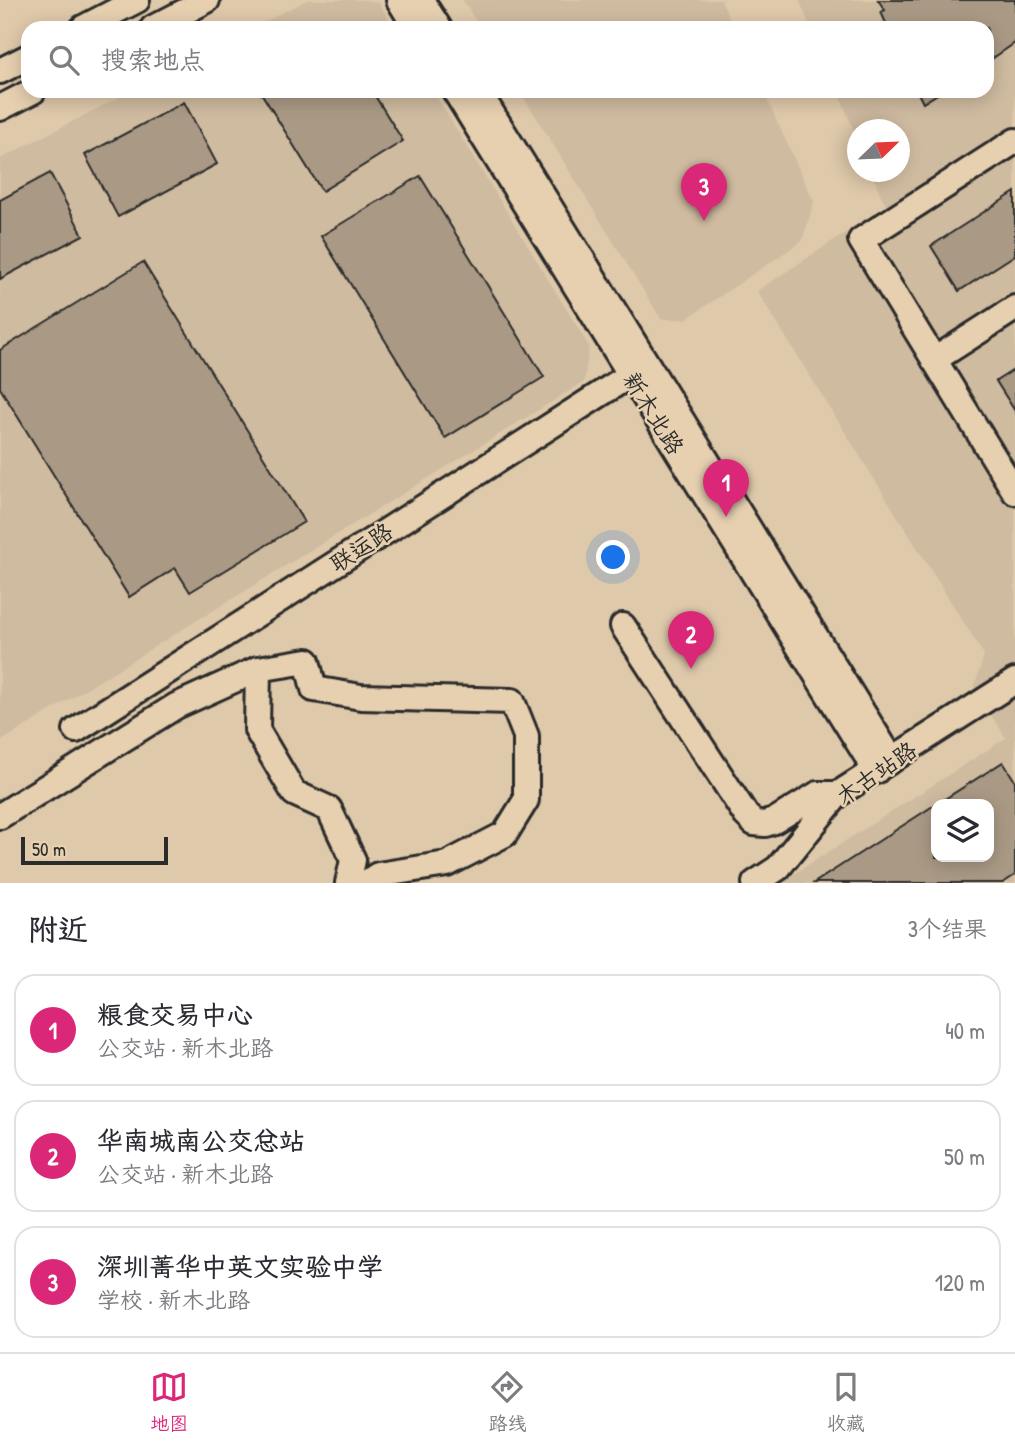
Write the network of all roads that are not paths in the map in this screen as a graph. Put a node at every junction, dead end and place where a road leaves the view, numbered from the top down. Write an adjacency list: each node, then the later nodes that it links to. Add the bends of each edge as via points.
1 (138, 0): 5 (street)
2 (206, 0): 6 (street)
3 (399, 0): 7 (street)
4 (421, 0): 8 (street)
5 (97, 21)
6 (166, 21)
7 (412, 21)
8 (434, 21)
9 (21, 60): 10 (street)
10 (0, 71)
11 (21, 97): 14 (street)
12 (460, 98): 18 (street, 新木北路)
13 (482, 98): 18 (street, 新木北路)
14 (0, 108)
15 (1015, 141): 17 (street, via 861,240)
16 (1015, 308): 17 (street)
17 (934, 360): 19 (street)
18 (639, 369): 23 (street, 联运路); 24 (street, 新木北路)
19 (1015, 492)
20 (623, 626): 25 (street, via 754,823 774,821 818,794)
21 (258, 668): 26 (street, via 176,706); 27 (street, via 257,730 294,793 329,809 353,860); 28 (street, via 307,661 314,689 361,697 512,701 526,736 526,800 505,834 447,864 378,875)
22 (1015, 681): 24 (street, 木古站路)
23 (76, 730)
24 (884, 765): 25 (street, 木古站路)
25 (838, 794): 29 (street, 木古站路, via 778,868)
26 (0, 816)
27 (348, 883)
28 (366, 883)
29 (755, 883)

